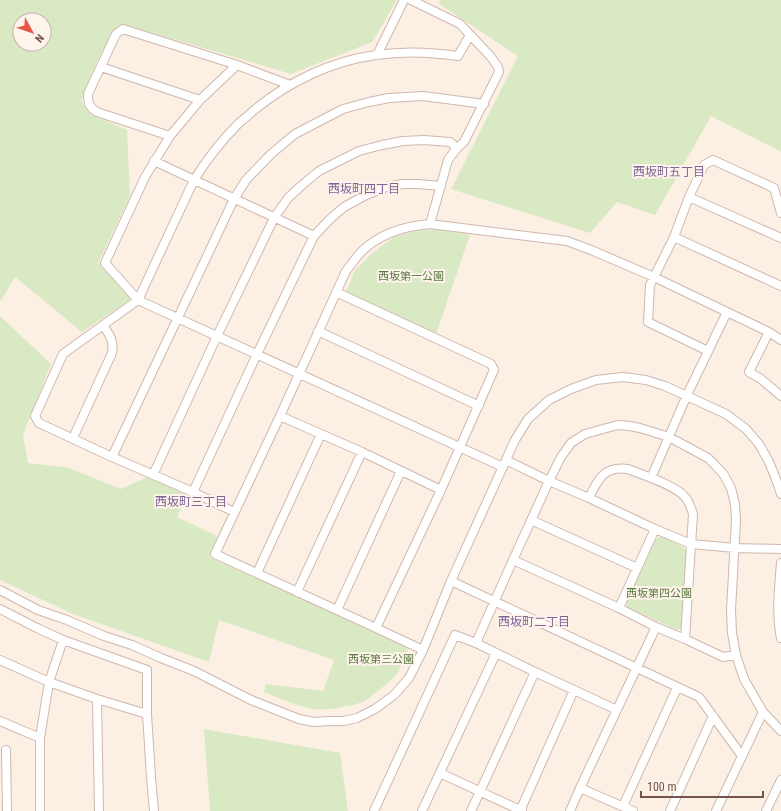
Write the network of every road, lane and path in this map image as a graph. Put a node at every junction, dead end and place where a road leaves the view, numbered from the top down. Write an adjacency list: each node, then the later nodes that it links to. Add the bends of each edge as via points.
1 (404, 0): 4 (street)
2 (411, 0): 3 (street, via 460,24)
3 (470, 35): 4 (street, via 458,56 428,53); 9 (street, via 498,67 499,72)
4 (377, 54): 7 (street, via 330,67)
5 (237, 65): 6 (street, via 123,29 116,34); 7 (street); 8 (street)
6 (101, 67): 8 (street); 10 (street, via 88,94 91,108 96,112)
7 (290, 85): 13 (street, via 240,122 204,164)
8 (200, 100): 10 (street)
9 (484, 104): 11 (street, via 464,142); 16 (street, via 423,96 388,98 344,109 295,134 246,180)
10 (170, 136): 12 (street)
11 (457, 148): 14 (street, via 448,160); 18 (street, via 450,142 417,140 359,151 319,171 288,198)
12 (154, 161): 13 (street); 26 (street, via 105,263)
13 (194, 180): 16 (street); 26 (street)
14 (441, 186): 19 (street); 20 (street, via 403,184 386,187 344,207)
15 (689, 197): 17 (street, via 704,165 713,160 774,188); 21 (street); 22 (street)
16 (234, 198): 18 (street); 28 (street)
17 (781, 213)
18 (274, 218): 20 (street); 32 (street)
19 (430, 224): 23 (street, via 567,241); 25 (street, via 413,225 377,239 361,252 346,271)
20 (314, 236): 35 (street)
21 (674, 237): 23 (street); 24 (street)
22 (781, 238)
23 (654, 277): 27 (street); 34 (street, via 650,285 648,322)
24 (781, 286)
25 (336, 292): 30 (street); 39 (street, via 491,364 494,370)
26 (138, 300): 28 (street); 29 (street)
27 (727, 312): 31 (street); 34 (street)
28 (177, 318): 32 (street); 46 (street)
29 (103, 325): 43 (street, via 111,338 112,353); 43 (street, via 63,354 35,416 39,423)
30 (318, 331): 36 (street); 39 (street)
31 (769, 332): 33 (street); 38 (street, via 749,372)
32 (217, 336): 35 (street); 49 (street)
33 (781, 340)
34 (708, 351): 37 (street)
35 (257, 354): 36 (street); 53 (street)
36 (299, 374): 40 (street); 44 (street)
37 (687, 395): 42 (street); 47 (street, via 646,380 623,377 596,380 571,389 549,400 528,419); 54 (street, via 726,414 746,429 759,444 769,462)
38 (781, 396)
39 (479, 406): 44 (street)
40 (280, 416): 41 (street); 56 (street)
41 (321, 434): 45 (street); 65 (street)
42 (669, 437): 50 (street); 51 (street, via 618,425 585,434 571,443); 60 (street, via 708,458 724,475 735,504)
43 (73, 438): 46 (street)
44 (460, 447): 47 (street); 52 (street)
45 (362, 452): 48 (street); 68 (street)
46 (112, 457): 49 (street)
47 (504, 464): 51 (street); 66 (street)
48 (401, 471): 52 (street); 72 (street)
49 (153, 475): 53 (street)
50 (651, 478): 55 (street, via 628,469 615,469 597,481); 59 (street, via 686,497 693,514)
51 (549, 480): 55 (street); 57 (street)
52 (441, 490): 74 (street)
53 (193, 492): 56 (street)
54 (781, 494)
55 (589, 498): 58 (street)
56 (234, 512): 65 (street, via 215,554)
57 (531, 520): 62 (street); 64 (street)
58 (655, 529): 59 (street); 64 (street)
59 (691, 544): 60 (street); 76 (street)
60 (735, 548): 61 (street); 81 (street, via 731,610)
61 (781, 549)
62 (513, 560): 69 (street); 70 (street)
63 (781, 563): 75 (street, via 778,614)
64 (637, 568): 70 (street)
65 (257, 574): 68 (street)
66 (451, 581): 69 (street); 79 (street)
67 (0, 590): 79 (street, via 38,610 194,671 251,700 299,719 314,722 344,721 376,709 394,695 409,678)
68 (297, 592): 72 (street)
69 (494, 601): 78 (street); 83 (street)
70 (619, 608): 73 (street)
71 (0, 609): 77 (street)
72 (337, 610): 74 (street)
73 (656, 627): 76 (street); 83 (street)
74 (376, 628): 79 (street)
75 (781, 638)
76 (685, 639): 81 (street, via 723,657)
77 (62, 640): 85 (street); 91 (street, via 147,670)
78 (476, 643): 80 (street); 108 (street, via 455,635)
79 (423, 650)
80 (496, 653): 84 (street); 99 (street)
81 (736, 654): 90 (street, via 744,679)
82 (0, 660): 85 (street)
83 (637, 668): 86 (street); 89 (street)
84 (535, 672): 87 (street); 102 (street)
85 (49, 682): 88 (street); 95 (street)
86 (678, 688): 92 (street, via 699,698); 103 (street)
87 (574, 690): 89 (street); 111 (street)
88 (97, 699): 91 (street); 106 (street)
89 (617, 710): 101 (street)
90 (763, 712): 94 (street); 97 (street)
91 (147, 714): 107 (street)
92 (713, 716): 97 (street); 114 (street)
93 (0, 721): 95 (street)
94 (781, 732)
95 (40, 738): 105 (street)
96 (6, 750): 98 (street)
97 (742, 756): 115 (street)
98 (3, 767): 104 (street)
99 (440, 773): 102 (street); 109 (street)
100 (781, 782): 116 (street)
101 (580, 788): 103 (street); 112 (street)
102 (480, 792): 110 (street); 111 (street)
103 (623, 806): 113 (street)
104 (7, 811)
105 (40, 811)
106 (99, 811)
107 (154, 811)
108 (374, 811)
109 (422, 811)
110 (471, 811)
111 (521, 811)
112 (570, 811)
113 (633, 811)
114 (670, 811)
115 (716, 811)
116 (766, 811)

